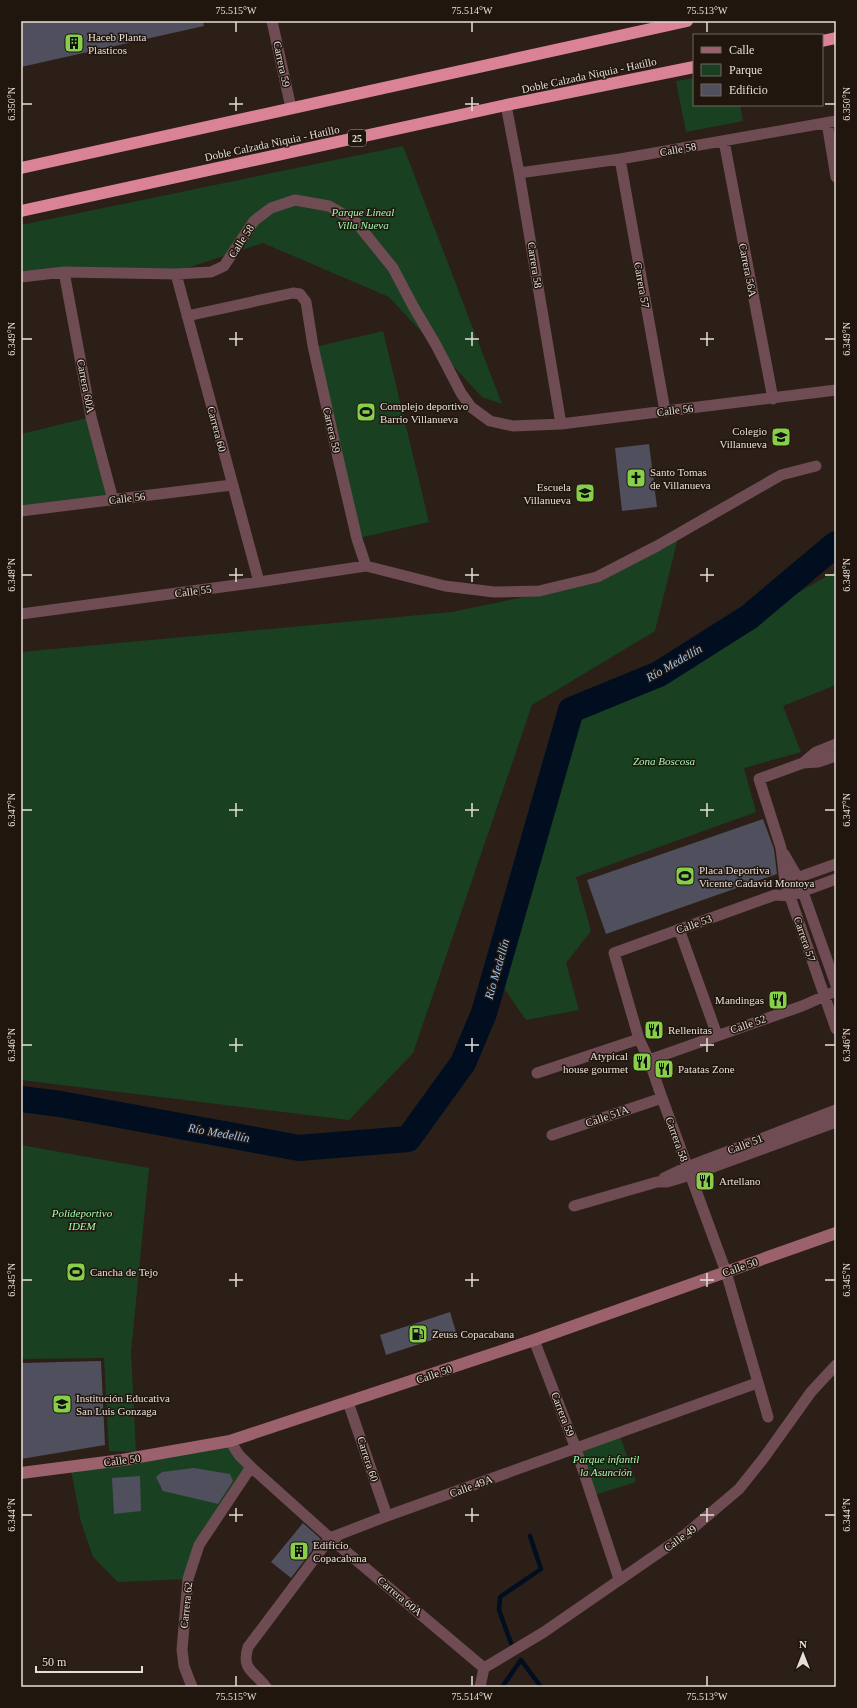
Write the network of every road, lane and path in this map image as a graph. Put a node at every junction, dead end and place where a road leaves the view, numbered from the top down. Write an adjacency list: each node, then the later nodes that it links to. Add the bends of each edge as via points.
1 (272, 21): 7 (street, Carrera 59)
2 (687, 21): 7 (highway)
3 (836, 38): 4 (highway)
4 (823, 41)
5 (693, 67): 6 (highway, Doble Calzada Niquia - Hatillo / 25)
6 (506, 105): 12 (street, Carrera 58); 14 (highway, Doble Calzada Niquia - Hatillo / 25)
7 (291, 108): 11 (highway)
8 (831, 122): 9 (street, Calle 58); 13 (street)
9 (724, 142): 10 (street, Calle 58); 20 (street, Carrera 56A)
10 (620, 159): 12 (street, Calle 58); 21 (street, Carrera 57)
11 (21, 168)
12 (520, 173): 22 (street, Carrera 58)
13 (836, 177)
14 (21, 211)
15 (64, 272): 16 (street, Calle 58); 17 (street, Calle 58); 26 (street, Carrera 60A, via 92,417)
16 (176, 274): 18 (street, Carrera 60); 23 (street, Calle 58, via 211,272 224,266 254,221 271,208 295,200 329,206 356,221 393,268 471,407 490,421)
17 (21, 277)
18 (186, 316): 25 (street, Carrera 60); 28 (street, Carrera 59, via 293,293 300,294 306,302 313,346 339,462)
19 (836, 390): 20 (street, Calle 56)
20 (773, 398): 21 (street, Calle 56)
21 (665, 411): 22 (street, Calle 56)
22 (561, 424): 23 (street, Calle 56)
23 (513, 426)
24 (816, 466): 28 (street, via 781,475 657,546 597,576 540,591 494,592 445,586)
25 (232, 485): 26 (street, Calle 56); 29 (street, Carrera 60)
26 (113, 500): 27 (street, Calle 56)
27 (21, 511)
28 (366, 566): 29 (street, Calle 55)
29 (259, 582): 30 (street, Calle 55)
30 (21, 614)
31 (836, 744): 33 (street, via 816,752)
32 (836, 756): 33 (street, via 818,762)
33 (803, 763): 34 (street, Carrera 57, via 759,779)
34 (781, 848): 36 (street, Carrera 57); 38 (street, Carrera 57)
35 (836, 864): 36 (street)
36 (798, 878): 38 (street); 39 (street, Carrera 57)
37 (836, 879): 39 (street, Calle 53)
38 (785, 882): 40 (street); 41 (street, Carrera 57)
39 (803, 892): 41 (street, Calle 53); 44 (street, Carrera 57)
40 (775, 895): 41 (street, Calle 53); 42 (street, Calle 53)
41 (790, 896): 46 (street, Carrera 57)
42 (680, 929): 43 (street, Calle 53); 50 (street)
43 (614, 953): 51 (street, Carrera 58)
44 (836, 985)
45 (836, 991): 46 (street, Calle 52)
46 (825, 996): 47 (street, Calle 52); 48 (street, Carrera 57)
47 (802, 1006): 48 (street, Calle 52); 50 (street, Calle 52)
48 (832, 1006): 49 (street, Carrera 57)
49 (836, 1029)
50 (717, 1035): 52 (street, Calle 52)
51 (639, 1039): 52 (street, Carrera 58); 53 (street)
52 (649, 1060): 54 (street, Carrera 58)
53 (537, 1073)
54 (662, 1098): 57 (street, Calle 51A); 58 (street, Carrera 58)
55 (836, 1110): 58 (street, Calle 51)
56 (836, 1122): 58 (street, Calle 51)
57 (552, 1135)
58 (689, 1171): 59 (street, Calle 51, via 666,1182 657,1182); 61 (street, Carrera 58)
59 (574, 1206)
60 (836, 1234): 61 (main road, Calle 50)
61 (726, 1272): 62 (main road, Calle 50); 64 (street, Carrera 58)
62 (534, 1340): 65 (main road, Calle 50); 68 (street, Carrera 59)
63 (836, 1365): 73 (street, Calle 49, via 811,1392 740,1489 686,1534)
64 (757, 1383): 66 (street, Carrera 58); 68 (street, Calle 49A)
65 (348, 1402): 67 (main road, Calle 50); 71 (street, Carrera 60)
66 (768, 1417)
67 (230, 1441): 69 (street, Carrera 60A); 70 (main road, Calle 50, via 122,1460)
68 (576, 1449): 71 (street, Calle 49A); 73 (street, Carrera 59)
69 (251, 1467): 72 (street, Carrera 60A); 75 (street, Carrera 62, via 200,1545 188,1579 182,1650 184,1666)
70 (21, 1473)
71 (387, 1516): 72 (street, Calle 49A)
72 (330, 1538): 74 (street, Carrera 60A); 76 (street, via 248,1647 246,1664)
73 (618, 1579): 74 (street, Calle 49, via 544,1632)
74 (484, 1668): 77 (street)
75 (192, 1687)
76 (266, 1687)
77 (480, 1687)

